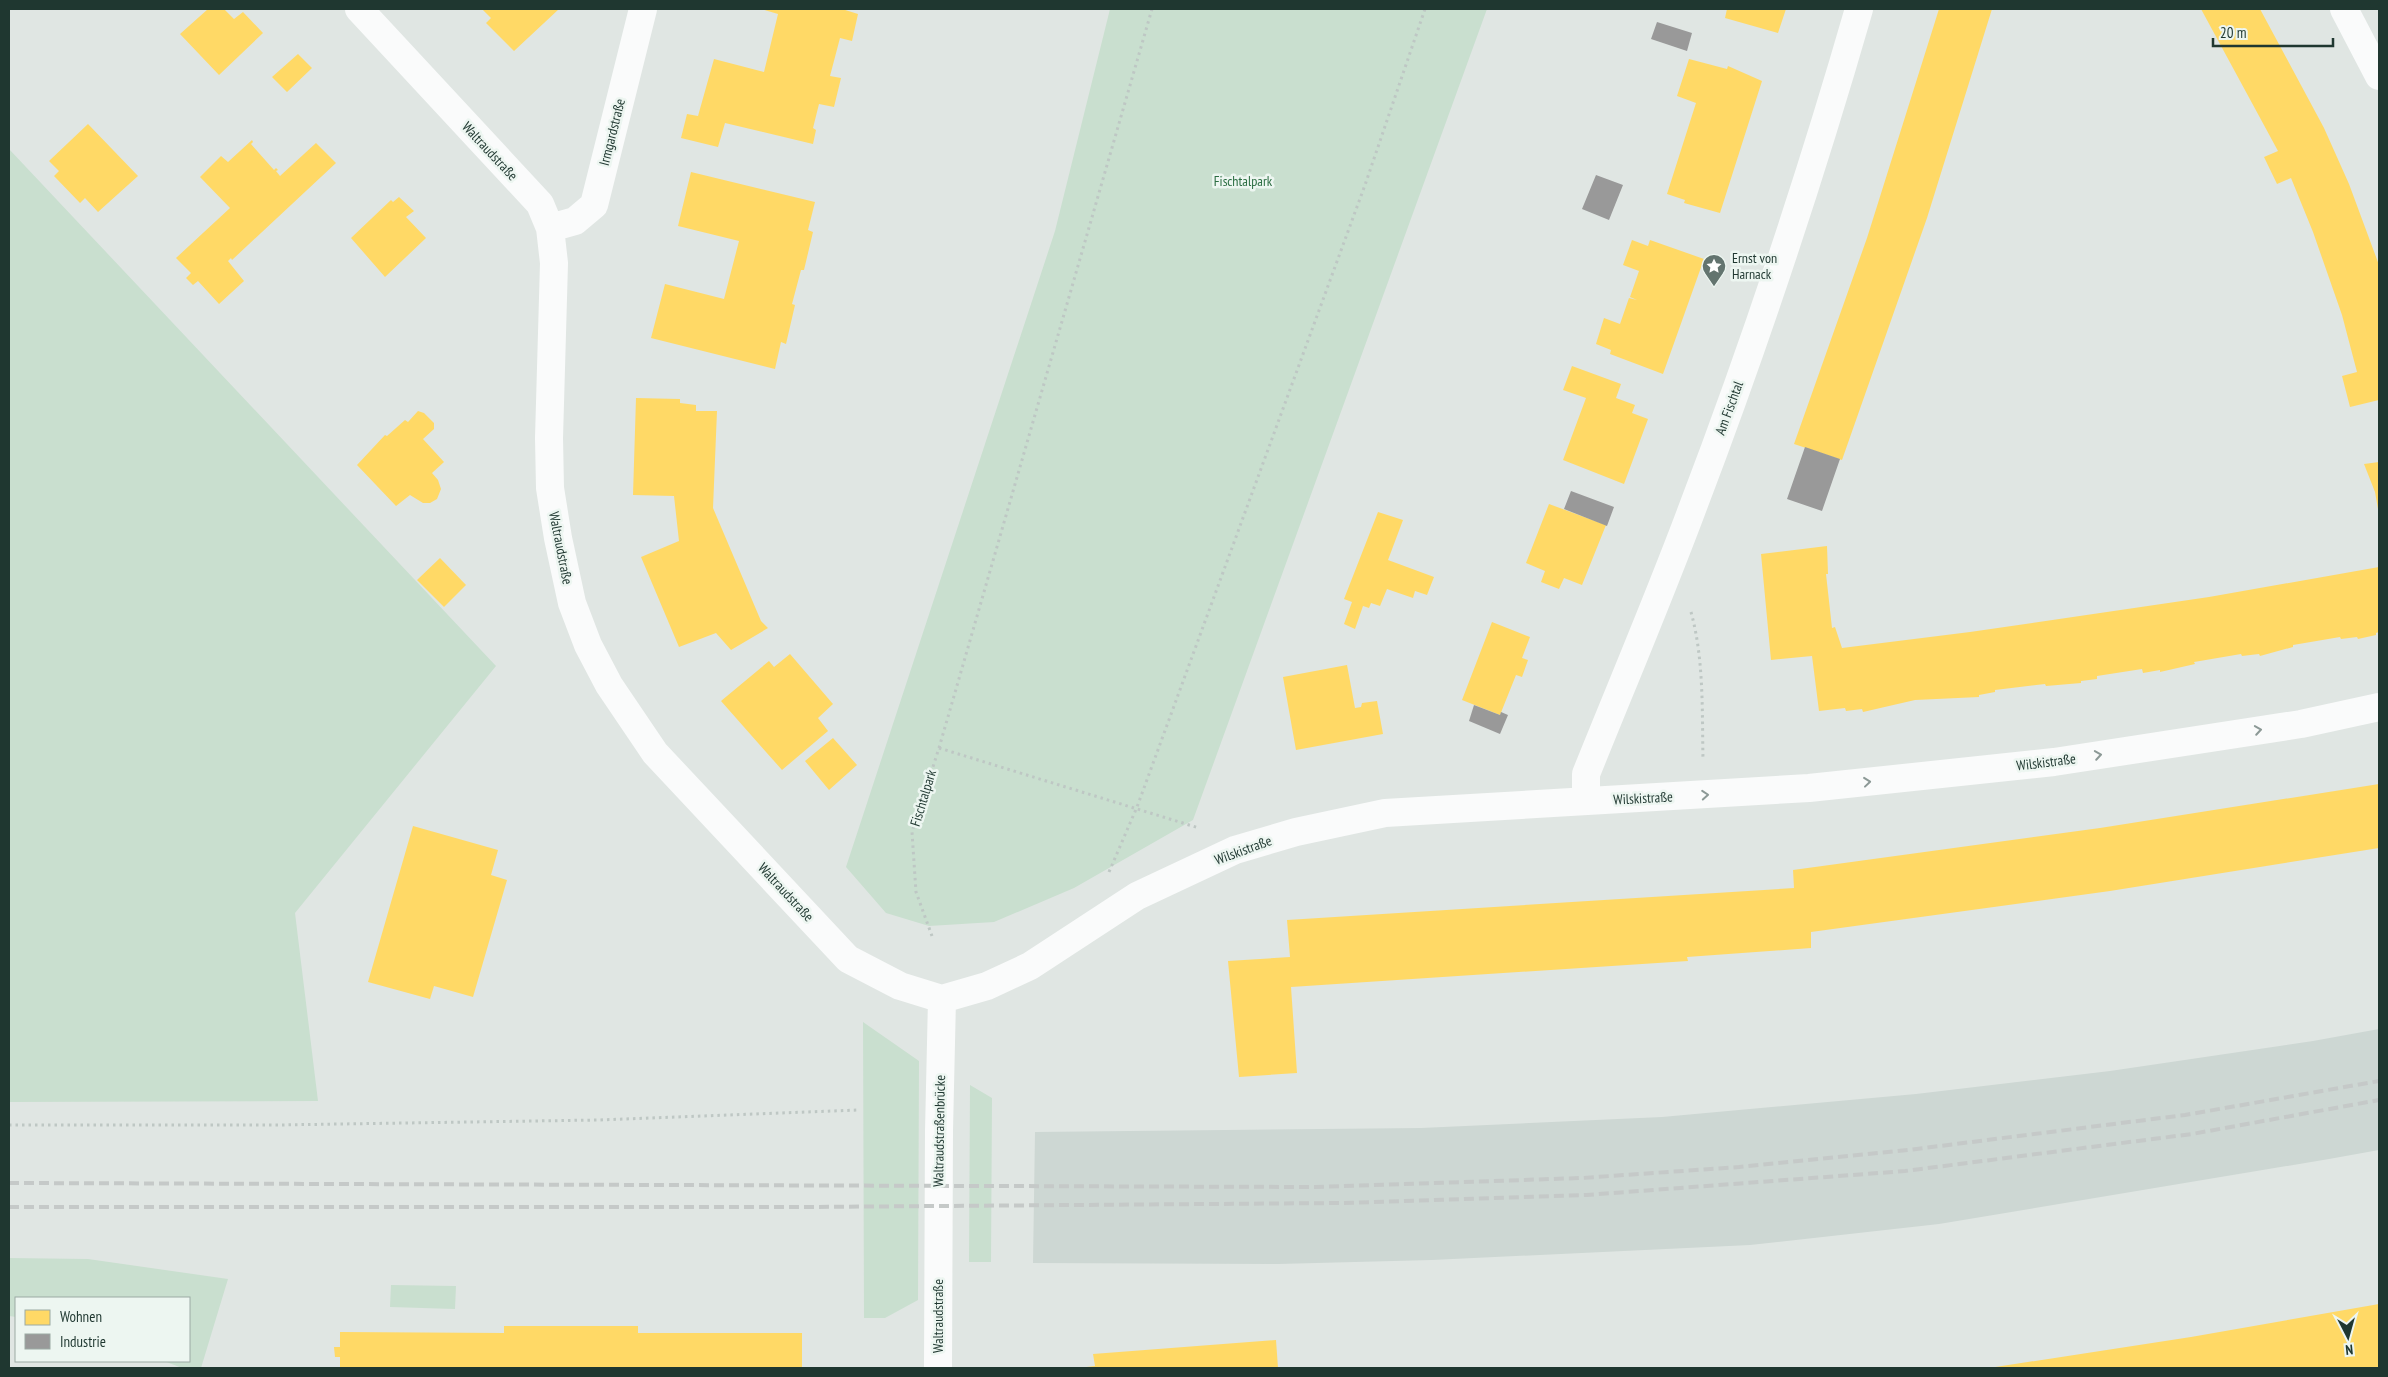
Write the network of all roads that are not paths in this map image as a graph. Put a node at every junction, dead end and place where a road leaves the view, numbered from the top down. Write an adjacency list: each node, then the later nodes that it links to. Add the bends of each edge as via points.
1 (358, 9): 6 (street, Waltraudstraße, via 540,204)
2 (643, 9): 6 (street, Irmgardstraße, via 594,205 575,221)
3 (1860, 9): 8 (street, Am Fischtal, via 1827,122 1756,334 1691,512 1586,774)
4 (2344, 9): 5 (street)
5 (2379, 76)
6 (550, 228): 9 (street, Waltraudstraße, via 554,263 550,488 572,603 592,653 609,685 655,754 848,958 900,986)
7 (2379, 707): 8 (street, Wilskistraße, one-way to 7, via 1809,788 2054,762 2301,724)
8 (1586, 801): 9 (street, Wilskistraße, via 1385,813 1296,832 1243,848 1137,896 1030,966 987,986)
9 (942, 998): 10 (street, Waltraudstraßenbrücke)
10 (938, 1263): 11 (street, Waltraudstraße)
11 (938, 1368)

